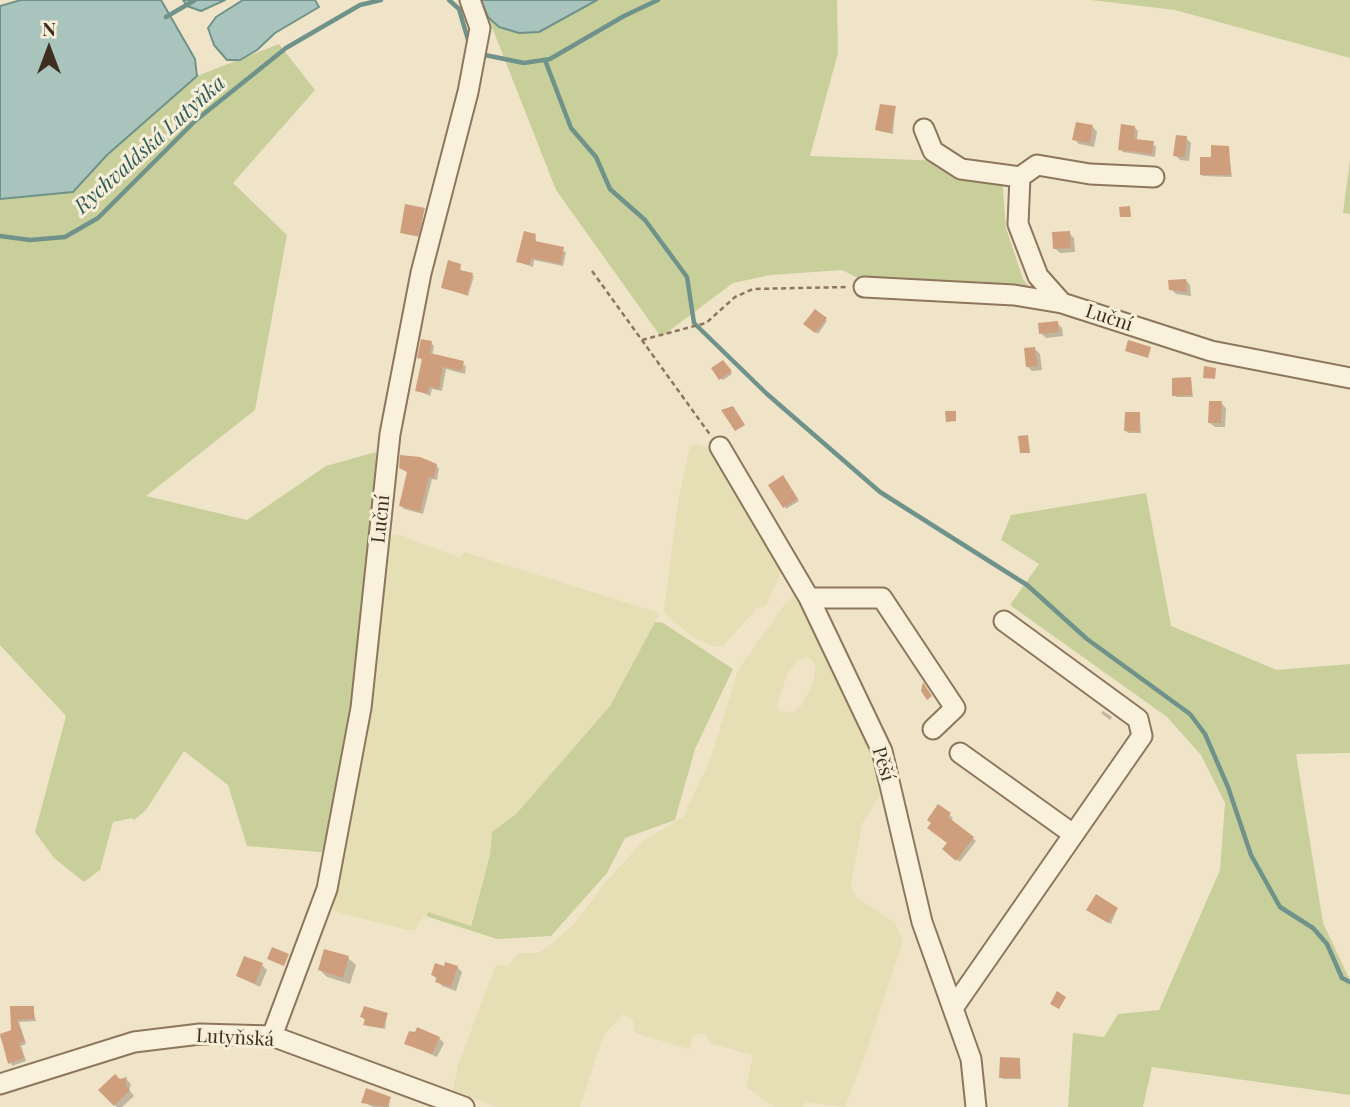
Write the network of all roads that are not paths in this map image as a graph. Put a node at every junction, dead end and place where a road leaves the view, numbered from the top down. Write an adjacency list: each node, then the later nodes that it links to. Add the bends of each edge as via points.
1 (470, 0): 15 (street, Luční, via 480,29 421,273 390,434 361,708 327,889)
2 (924, 129): 3 (street, via 933,151 961,169)
3 (1020, 177): 4 (street, via 1037,165 1090,174); 6 (street, via 1018,224 1038,276)
4 (1154, 177)
5 (864, 287): 6 (street, Luční, via 1013,295)
6 (1062, 303): 7 (street, Luční, via 1211,351)
7 (1350, 378)
8 (720, 447): 9 (street, Pěší)
9 (809, 598): 11 (street, via 882,598 955,708); 14 (street, Pěší, via 881,751 922,922)
10 (1004, 621): 13 (street, via 1138,719 1142,736)
11 (933, 729)
12 (960, 753): 13 (street)
13 (1073, 834): 14 (street)
14 (953, 1008): 18 (street, Pěší, via 971,1059)
15 (272, 1036): 16 (street, Lutyňská, via 200,1034 134,1042); 17 (street, Lutyňská)
16 (0, 1084)
17 (464, 1107)
18 (976, 1107)

